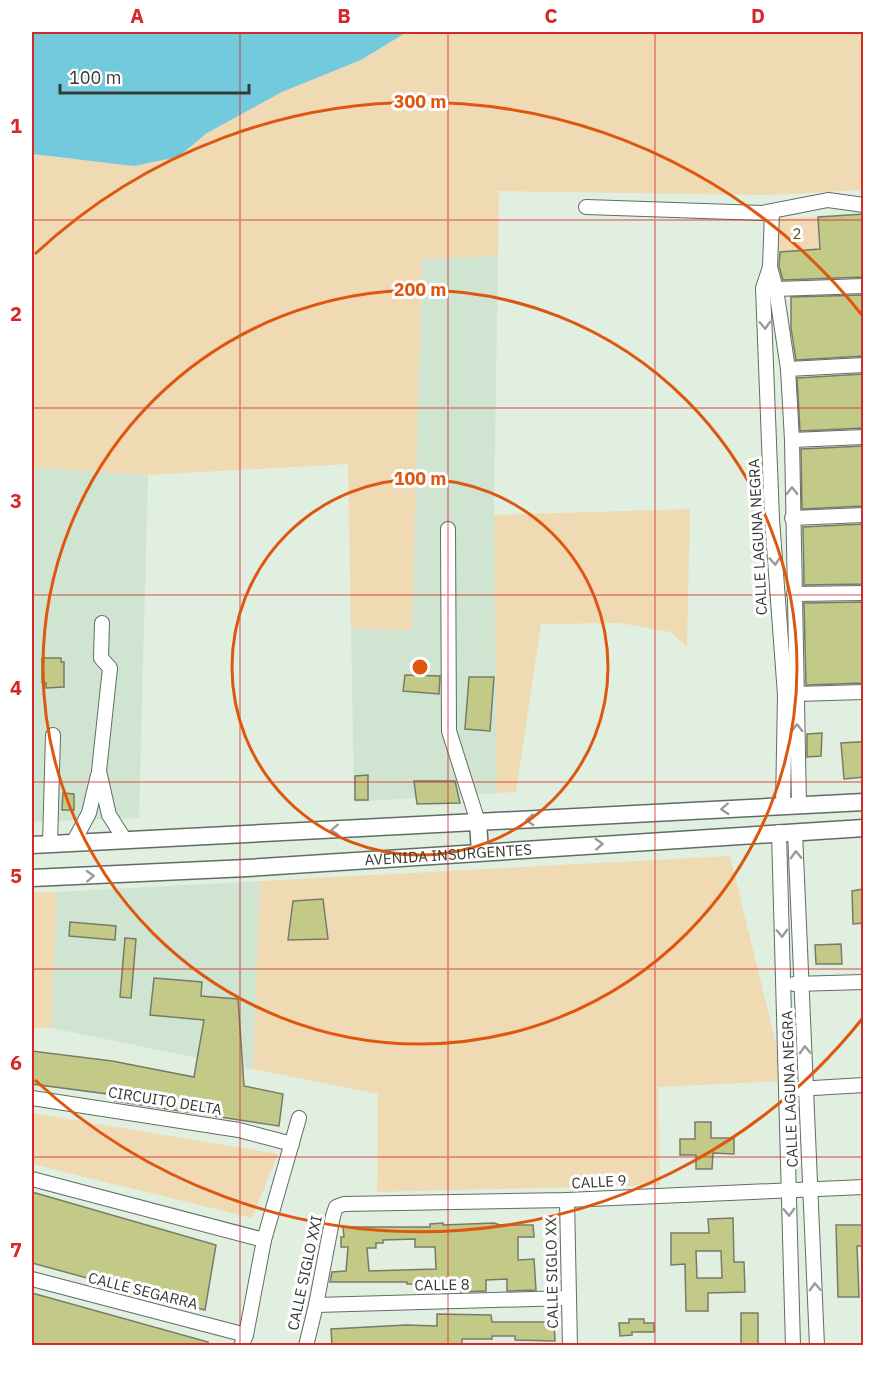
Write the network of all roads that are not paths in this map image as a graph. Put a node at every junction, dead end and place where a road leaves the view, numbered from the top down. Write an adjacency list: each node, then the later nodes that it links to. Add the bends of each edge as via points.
1 (864, 205): 3 (street, via 828,200)
2 (586, 207): 3 (street)
3 (772, 212): 4 (street, CALLE LAGUNA NEGRA)
4 (770, 267): 6 (street, CALLE LAGUNA NEGRA); 22 (street, CALLE LAGUNA NEGRA, one-way to 22, via 763,288 772,519)
5 (864, 286): 6 (street)
6 (776, 289): 8 (street, CALLE LAGUNA NEGRA)
7 (864, 365): 8 (street)
8 (788, 369): 10 (street, CALLE LAGUNA NEGRA)
9 (864, 437): 10 (street)
10 (792, 440): 12 (street, CALLE LAGUNA NEGRA, one-way to 10)
11 (864, 515): 12 (street)
12 (792, 518): 15 (street, CALLE LAGUNA NEGRA)
13 (448, 528): 24 (street, via 449,731)
14 (864, 593): 15 (street)
15 (794, 594): 18 (street, CALLE LAGUNA NEGRA)
16 (102, 623): 20 (street, via 101,658 110,668)
17 (864, 692): 18 (street)
18 (796, 694): 22 (street, CALLE LAGUNA NEGRA, one-way to 18)
19 (53, 735): 30 (street)
20 (99, 771): 27 (street, via 109,815); 29 (street, via 89,813)
21 (864, 802): 22 (main road, AVENIDA INSURGENTES)
22 (791, 806): 23 (main road, AVENIDA INSURGENTES, one-way to 23)
23 (652, 813): 24 (main road, AVENIDA INSURGENTES, one-way to 24); 28 (main road)
24 (478, 822): 27 (main road, AVENIDA INSURGENTES, one-way to 27); 32 (main road)
25 (864, 828): 26 (main road, AVENIDA INSURGENTES)
26 (787, 832): 28 (main road, AVENIDA INSURGENTES); 35 (street, CALLE LAGUNA NEGRA, one-way to 26); 36 (street, CALLE LAGUNA NEGRA, one-way to 36)
27 (125, 840): 29 (main road, AVENIDA INSURGENTES)
28 (653, 840): 32 (main road, AVENIDA INSURGENTES, one-way to 28)
29 (74, 843): 30 (main road, AVENIDA INSURGENTES)
30 (50, 844): 31 (main road, AVENIDA INSURGENTES)
31 (32, 845)
32 (480, 852): 33 (main road, AVENIDA INSURGENTES, one-way to 32)
33 (32, 878)
34 (864, 982): 35 (street)
35 (802, 983): 36 (street); 38 (street, CALLE LAGUNA NEGRA, one-way to 35)
36 (783, 984): 39 (street, CALLE LAGUNA NEGRA)
37 (864, 1085): 38 (street)
38 (806, 1088): 39 (street); 45 (street, CALLE LAGUNA NEGRA)
39 (786, 1089): 46 (street, CALLE LAGUNA NEGRA)
40 (32, 1098): 42 (street, CIRCUITO DELTA, via 239,1130)
41 (299, 1118): 42 (street)
42 (292, 1144): 49 (street)
43 (32, 1179): 49 (street)
44 (864, 1187): 45 (street, CALLE 9)
45 (810, 1188): 46 (street, CALLE 9); 57 (street, CALLE LAGUNA NEGRA, one-way to 45)
46 (788, 1190): 47 (street, CALLE 9); 56 (street, CALLE LAGUNA NEGRA, one-way to 56)
47 (567, 1200): 48 (street, CALLE 9); 51 (street, CALLE SIGLO XX)
48 (336, 1207): 52 (street, CALLE SIGLO XXI)
49 (264, 1240): 53 (street)
50 (32, 1280): 53 (street, CALLE SEGARRA)
51 (568, 1298): 52 (street, CALLE 8); 55 (street, CALLE SIGLO XX)
52 (316, 1305): 54 (street, CALLE SIGLO XXI)
53 (244, 1340)
54 (306, 1346)
55 (570, 1346)
56 (793, 1346)
57 (817, 1346)

